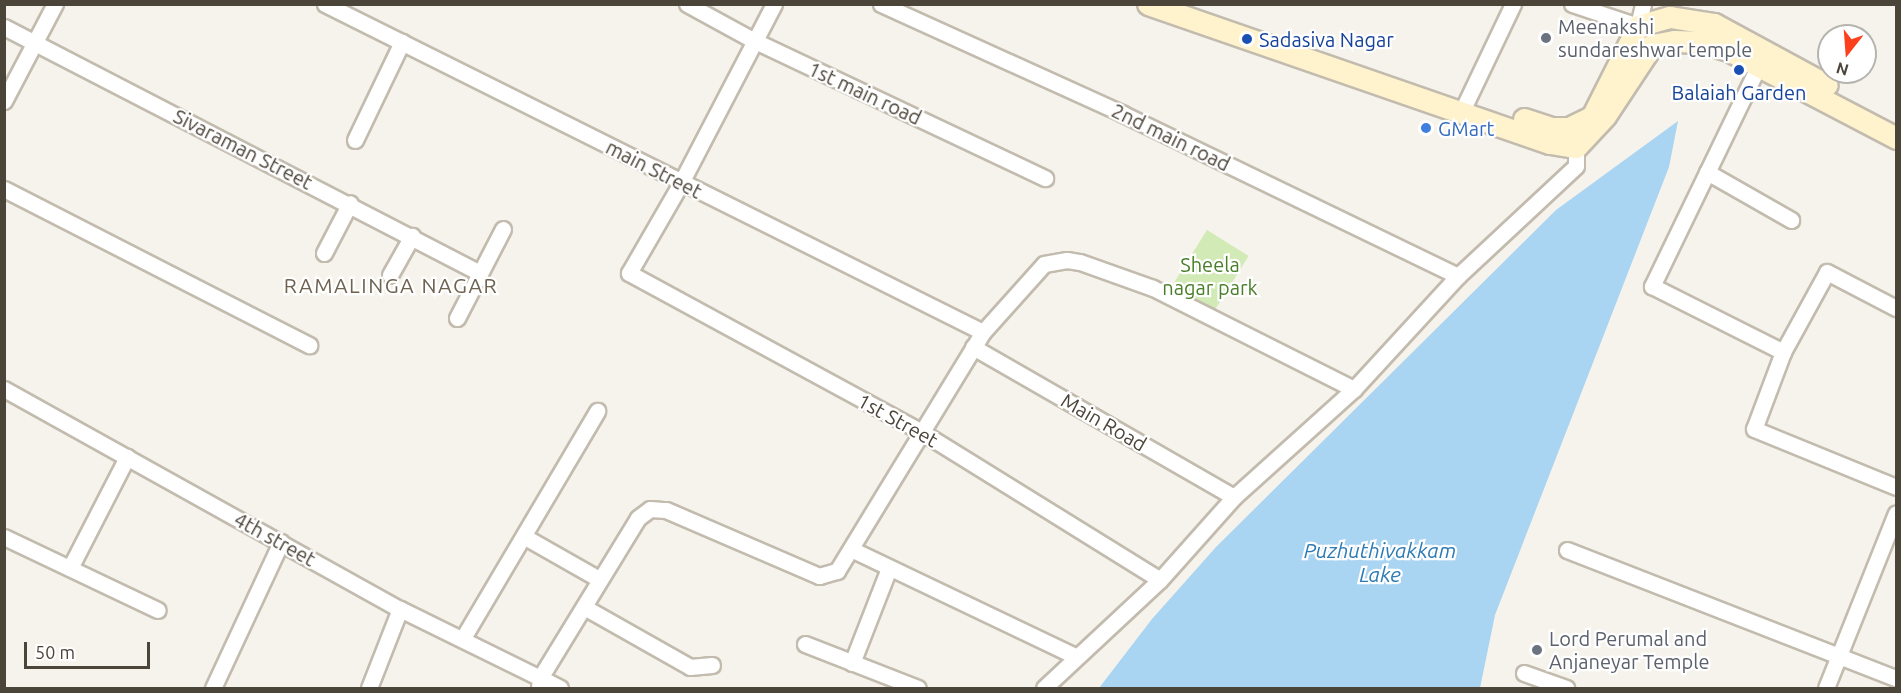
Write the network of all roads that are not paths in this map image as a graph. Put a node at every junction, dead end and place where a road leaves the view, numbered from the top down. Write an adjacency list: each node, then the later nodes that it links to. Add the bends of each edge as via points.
1 (55, 4): 15 (street)
2 (325, 4): 14 (street, main Street)
3 (687, 4): 13 (street, 1st main road)
4 (774, 4): 13 (street)
5 (882, 4): 34 (street, 2nd main road, via 1124,114)
6 (1148, 4): 18 (main road)
7 (1185, 4): 18 (main road)
8 (1513, 4): 18 (street)
9 (1572, 4): 11 (street)
10 (1643, 4): 11 (street)
11 (1638, 26): 18 (main road, via 1592,117 1569,128 1551,128); 19 (main road, via 1670,17 1714,24)
12 (4, 27): 15 (street, Sivaraman Street)
13 (755, 41): 24 (street, 1st main road); 25 (street)
14 (402, 42): 21 (street); 25 (street, main Street)
15 (34, 43): 17 (street); 27 (street, Sivaraman Street)
16 (1759, 65): 20 (main road); 22 (main road, via 1702,42 1652,45 1605,116); 23 (street)
17 (4, 101)
18 (1464, 106): 22 (main road, via 1550,143)
19 (1896, 124)
20 (1896, 138)
21 (355, 140)
22 (1576, 147): 34 (street, via 1575,166)
23 (1707, 172): 28 (street); 40 (street, via 1652,286)
24 (1045, 178)
25 (681, 183): 37 (street, main Street); 44 (street, 1st Street, via 628,273)
26 (4, 189): 38 (street)
27 (350, 203): 30 (street, Sivaraman Street); 31 (street)
28 (1791, 220)
29 (503, 229): 32 (street)
30 (412, 236): 32 (street, Sivaraman Street); 33 (street)
31 (324, 253)
32 (480, 273): 36 (street)
33 (390, 275)
34 (1458, 276): 42 (street)
35 (1896, 308): 40 (street, via 1827,272)
36 (457, 318)
37 (983, 332): 39 (street); 42 (street, via 1044,264 1067,260 1152,288)
38 (309, 345)
39 (973, 347): 44 (street); 47 (street, Main Road)
40 (1783, 352): 46 (street, via 1754,429)
41 (4, 389): 45 (street, 4th street)
42 (1354, 389): 47 (street)
43 (597, 411): 50 (street)
44 (920, 431): 52 (street); 57 (street, 1st Street)
45 (127, 457): 51 (street, 4th street); 54 (street)
46 (1896, 487)
47 (1234, 497): 57 (street)
48 (1896, 513): 63 (street)
49 (4, 537): 54 (street)
50 (525, 537): 56 (street); 61 (street)
51 (281, 542): 59 (street, 4th street); 70 (street)
52 (853, 550): 55 (street); 56 (street, via 837,571 819,576 666,510 651,509 638,518)
53 (1567, 550): 63 (street)
54 (70, 568): 60 (street)
55 (889, 568): 64 (street); 65 (street)
56 (599, 579): 58 (street)
57 (1160, 580): 64 (street)
58 (584, 607): 66 (street, via 690,667); 69 (street)
59 (400, 609): 61 (street, 4th street); 71 (street)
60 (159, 610)
61 (463, 638): 69 (street, 4th street)
62 (806, 644): 65 (street)
63 (1839, 654): 68 (street); 76 (street)
64 (1075, 656): 74 (street)
65 (852, 663): 73 (street)
66 (712, 665)
67 (1524, 674): 75 (street)
68 (1896, 678)
69 (539, 683): 72 (street, 4th street)
70 (213, 688)
71 (369, 688)
72 (560, 688)
73 (918, 688)
74 (1044, 688)
75 (1566, 688)
76 (1826, 688)

